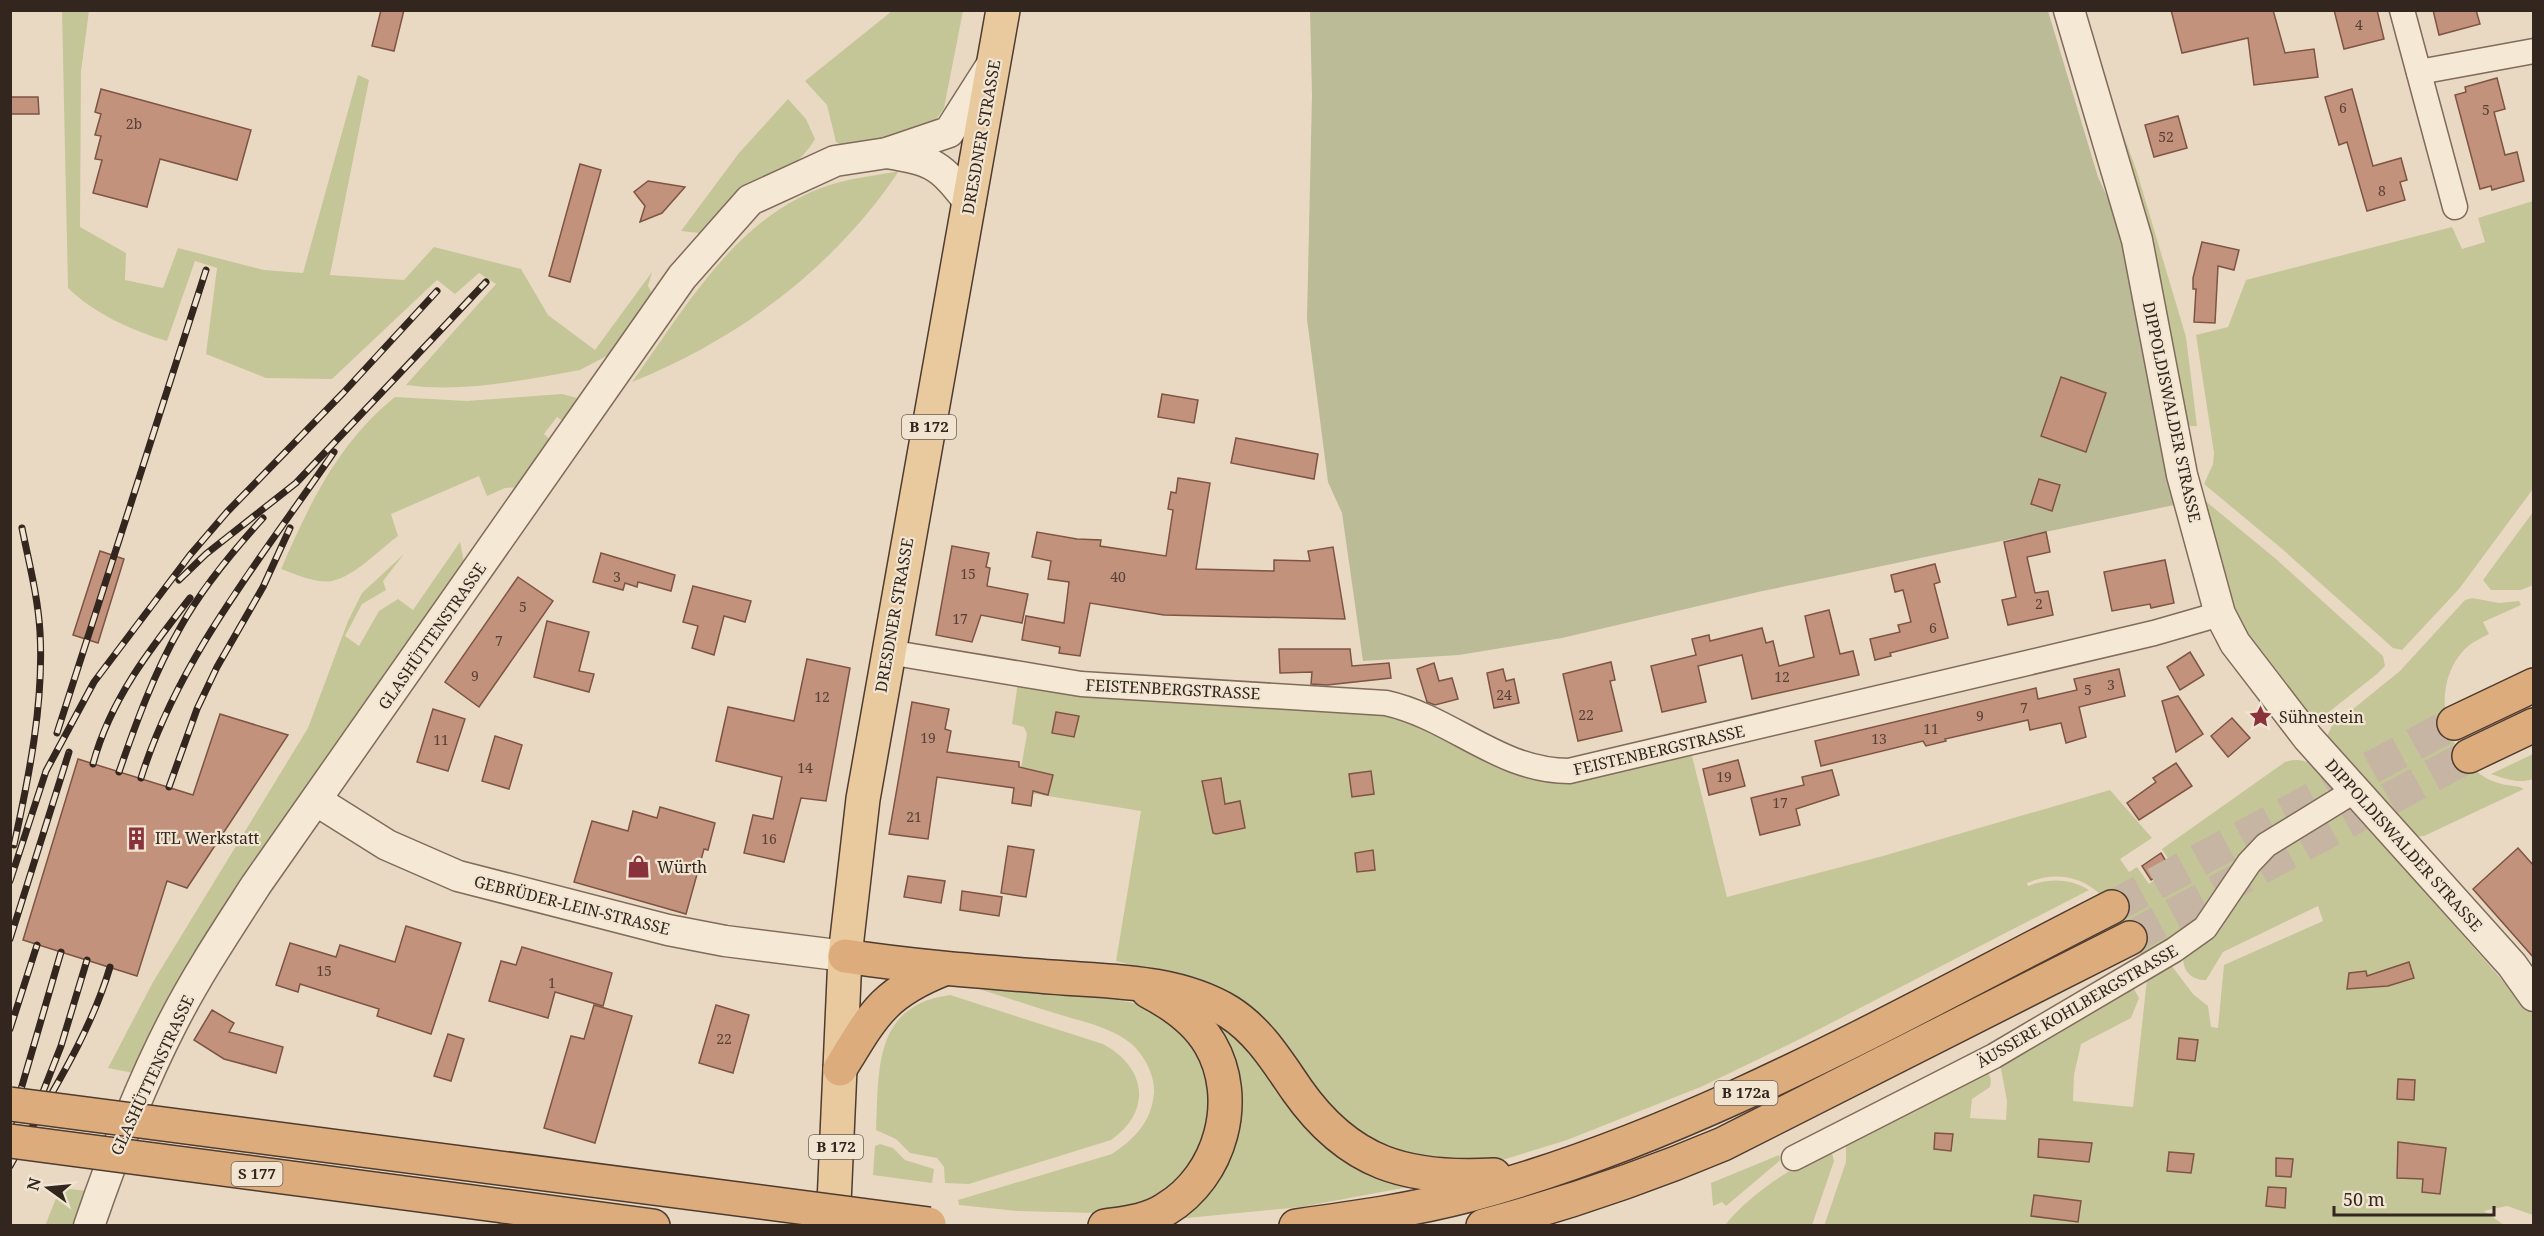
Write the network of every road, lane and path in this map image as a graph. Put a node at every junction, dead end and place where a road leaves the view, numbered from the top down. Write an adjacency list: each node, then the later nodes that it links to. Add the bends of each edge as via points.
1 (1003, 10): 5 (main road, DRESDNER STRASSE / B 172)
2 (2068, 10): 10 (street, DIPPOLDISWALDER STRASSE, via 2137,240 2181,475)
3 (2402, 10): 6 (street)
4 (2534, 51): 6 (street)
5 (994, 61): 7 (street, GLASHÜTTENSTRASSE, via 949,132); 8 (main road, DRESDNER STRASSE / B 172)
6 (2419, 72): 9 (street)
7 (887, 153): 8 (street, GLASHÜTTENSTRASSE, via 939,166); 17 (street, GLASHÜTTENSTRASSE, via 835,161 750,200 682,277)
8 (970, 203): 11 (main road, DRESDNER STRASSE / B 172)
9 (2455, 207)
10 (2220, 615): 11 (street, FEISTENBERGSTRASSE, via 1569,771 1526,767 1434,719 1386,703 1072,683); 16 (street, DIPPOLDISWALDER STRASSE, via 2235,643)
11 (888, 652): 20 (main road, DRESDNER STRASSE / B 172, via 862,799)
12 (2534, 685): 13 (highway)
13 (2454, 723)
14 (2534, 725): 15 (highway)
15 (2469, 756)
16 (2354, 791): 23 (street, DIPPOLDISWALDER STRASSE, via 2512,965); 27 (street, ÄUSSERE KOHLBERGSTRASSE, via 2266,845 2249,863 2205,928 2174,950 1994,1056)
17 (316, 801): 20 (street, GEBRÜDER-LEIN-STRASSE, via 387,845 458,876 668,930); 31 (street, GLASHÜTTENSTRASSE, via 256,885 173,1022 127,1122)
18 (2112, 907): 28 (highway, B 172a, via 1717,1107)
19 (2130, 938): 29 (highway, B 172a, via 1724,1144)
20 (845, 956): 21 (highway); 24 (main road, DRESDNER STRASSE / B 172)
21 (944, 969): 22 (highway); 24 (highway, via 912,981 884,1004)
22 (1126, 983): 28 (highway, via 1190,993 1229,1013 1257,1035 1303,1098 1339,1137 1385,1164 1436,1176 1493,1175); 34 (highway, via 1164,1000 1200,1029 1224,1080 1224,1121 1213,1158 1187,1192 1167,1209 1144,1219)
23 (2534, 996)
24 (840, 1068): 33 (main road, DRESDNER STRASSE / B 172)
25 (10, 1104): 30 (highway, S 177, bridge)
26 (10, 1141): 32 (highway, S 177, bridge)
27 (1794, 1158)
28 (1567, 1165): 35 (highway, B 172a, via 1401,1211)
29 (1533, 1218): 36 (highway, B 172a)
30 (934, 1225)
31 (89, 1226)
32 (653, 1226)
33 (833, 1226)
34 (1104, 1226)
35 (1296, 1226)
36 (1483, 1226)

